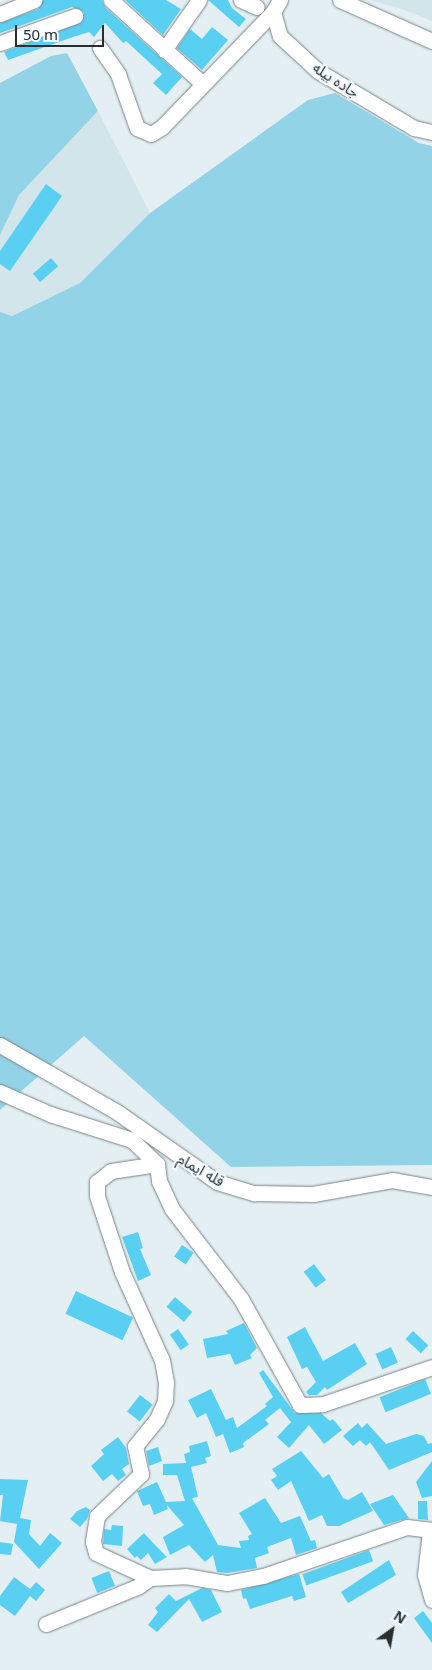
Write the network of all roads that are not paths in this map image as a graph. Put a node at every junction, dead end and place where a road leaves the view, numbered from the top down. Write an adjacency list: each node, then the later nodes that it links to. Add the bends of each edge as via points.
1 (34, 0): 8 (street)
2 (111, 0): 13 (street)
3 (199, 0): 13 (street)
4 (240, 0): 7 (street)
5 (340, 0): 10 (street)
6 (277, 6): 14 (street); 15 (street, جاده بیله, via 280,36 318,71 414,128)
7 (257, 7)
8 (0, 14)
9 (75, 16): 11 (street)
10 (432, 41)
11 (0, 43)
12 (100, 48): 14 (street, via 118,74 137,128 151,134 162,127)
13 (164, 50): 14 (street)
14 (202, 83)
15 (432, 132)
16 (0, 1045): 19 (street, قله ایمام, via 117,1112 217,1182 254,1193 313,1194 392,1180)
17 (0, 1092): 18 (street, via 50,1114 132,1140)
18 (157, 1164): 20 (street, via 159,1181 172,1208 241,1300 300,1405 323,1404); 22 (street, via 111,1172 97,1182 97,1196 122,1272 162,1360 166,1382 165,1401 157,1419 135,1446 141,1474 97,1516 93,1542 96,1553)
19 (432, 1187)
20 (432, 1367)
21 (431, 1531): 22 (street, via 407,1527 263,1576 227,1583 185,1576); 23 (street, via 426,1575)
22 (150, 1578): 24 (street, via 139,1586)
23 (432, 1600)
24 (46, 1624)

